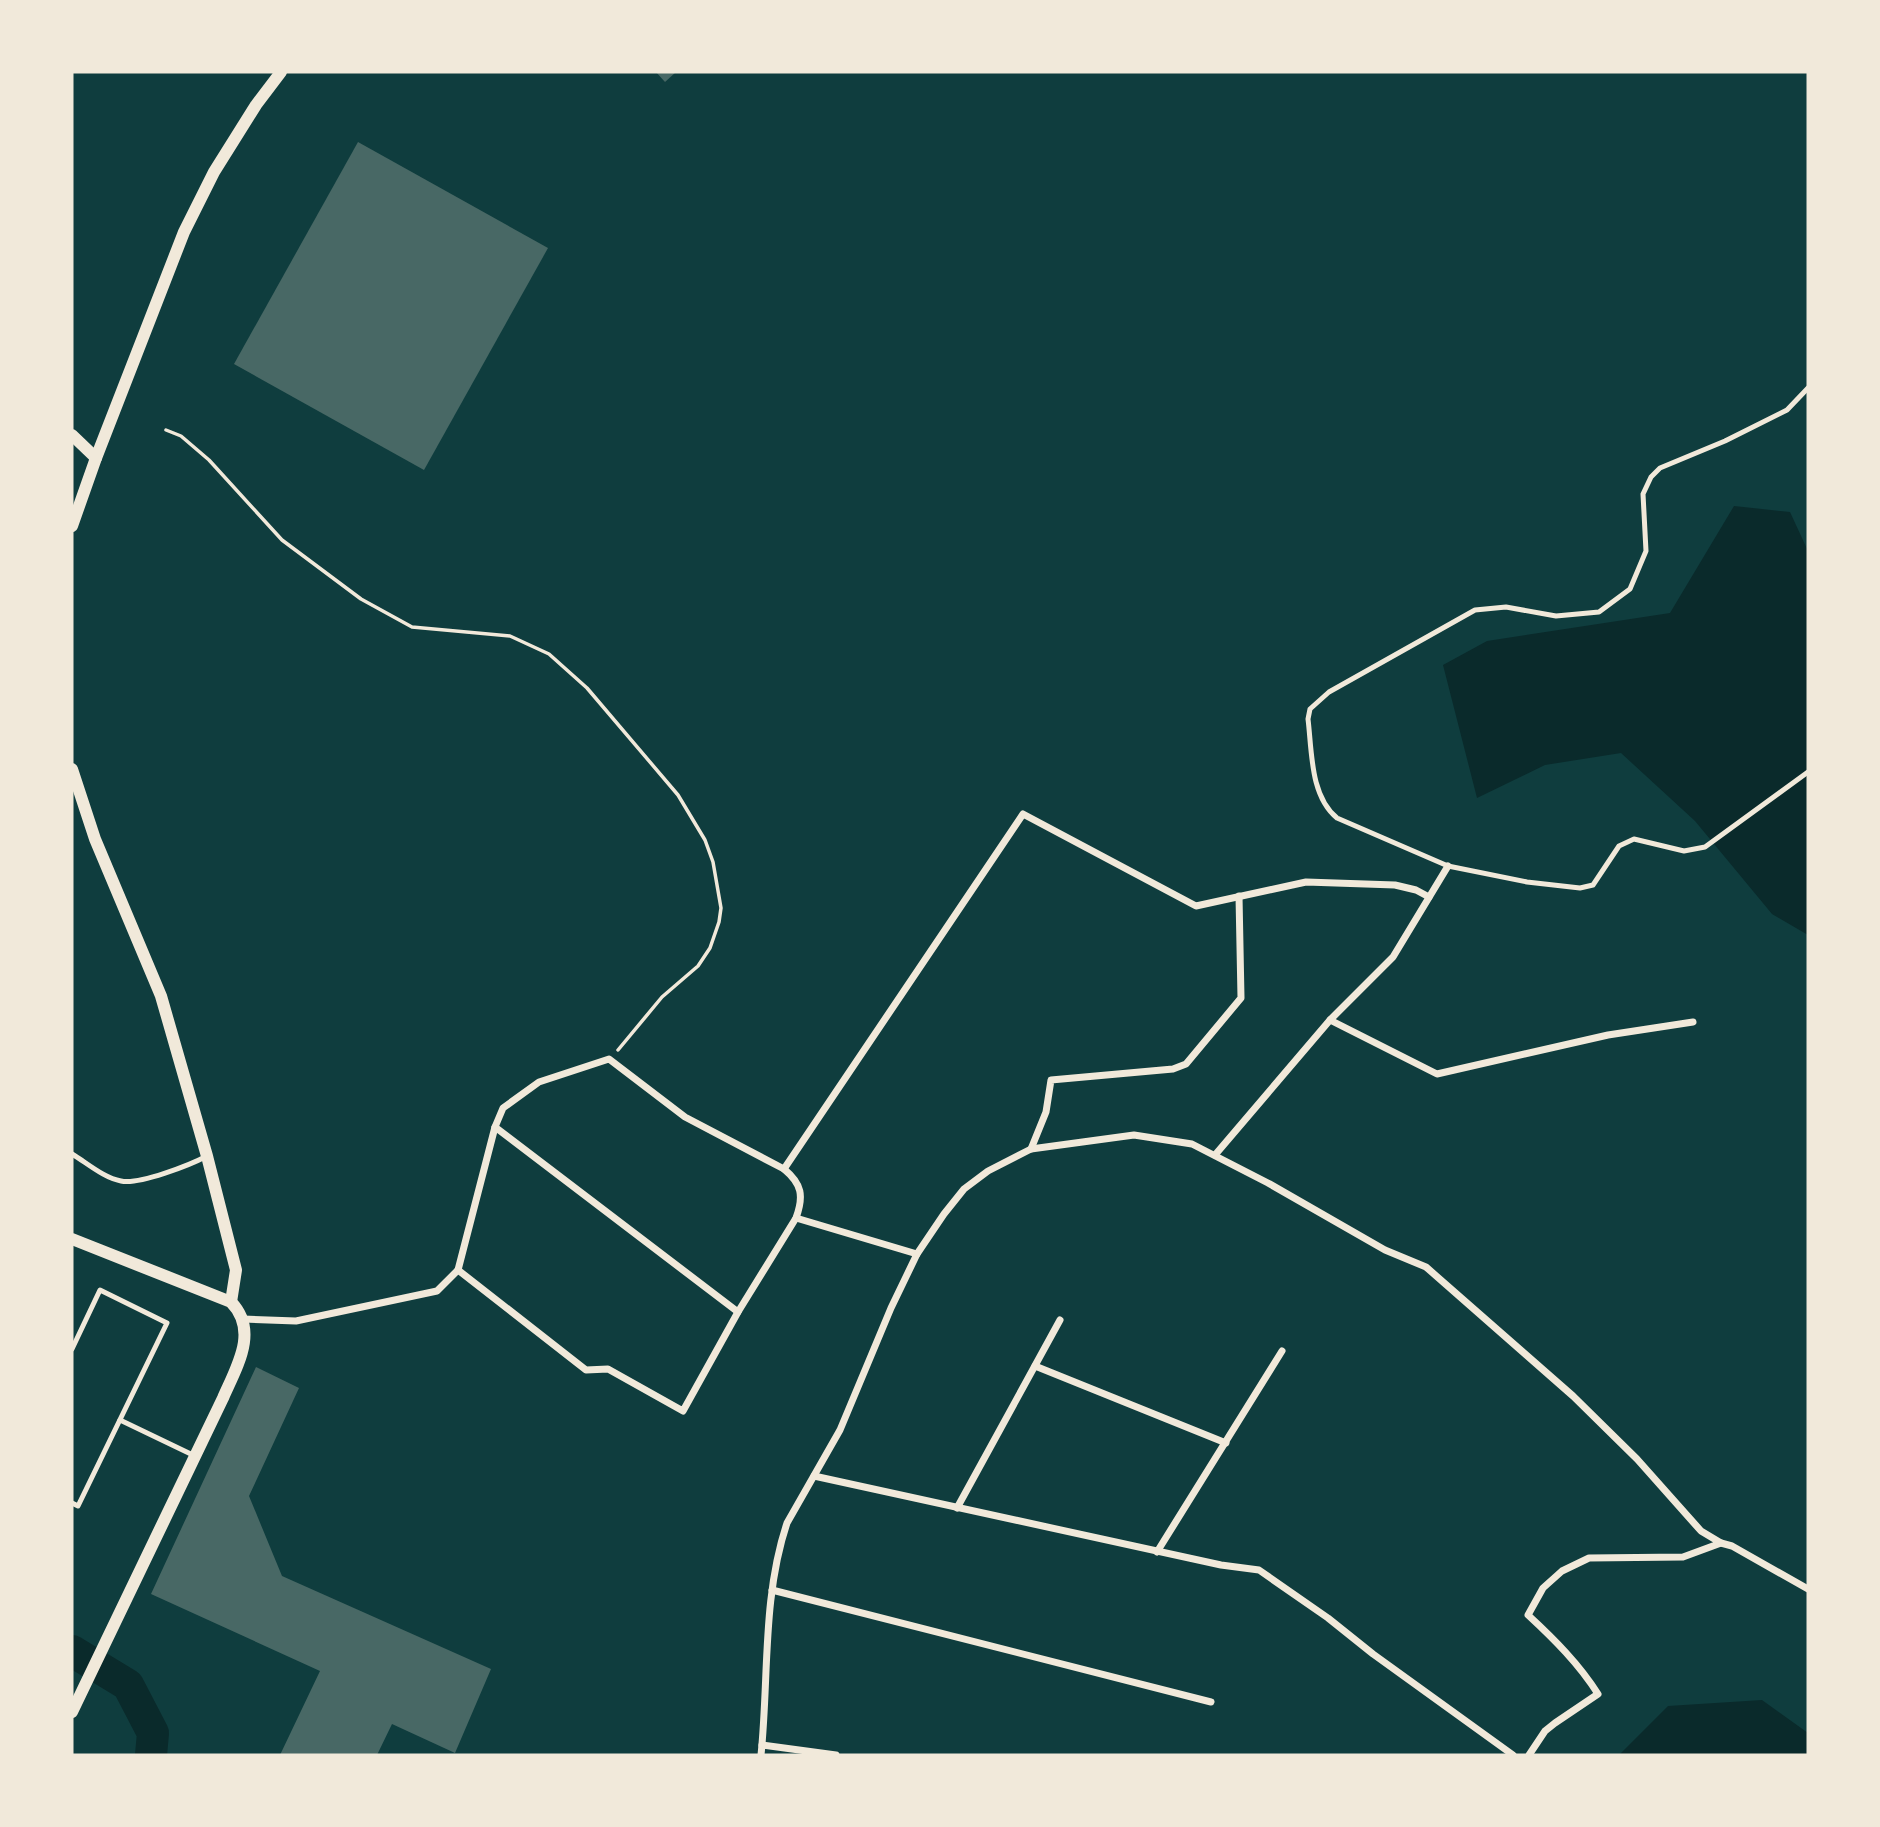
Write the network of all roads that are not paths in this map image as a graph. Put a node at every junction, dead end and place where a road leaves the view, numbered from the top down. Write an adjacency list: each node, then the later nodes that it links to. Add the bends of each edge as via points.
1 (281, 72): 4 (street, via 232,143 189,221)
2 (1808, 388): 8 (lane, via 1787,410 1660,468 1651,477 1643,494 1646,551 1630,589 1599,612 1556,616 1506,607 1475,610 1329,692 1310,709 1318,790 1327,810)
3 (72, 435): 4 (street)
4 (96, 458): 5 (street)
5 (72, 526)
6 (72, 769): 17 (street, via 95,839 161,996)
7 (1808, 772): 8 (lane, via 1705,847 1684,851 1634,839 1619,846 1593,885 1580,888 1527,882)
8 (1448, 866): 10 (street)
9 (1239, 896): 10 (street, via 1306,882 1395,885); 14 (street, via 1241,998 1229,1014 1186,1064 1173,1069 1051,1080 1046,1112); 18 (street, via 1196,906 1023,814)
10 (1429, 897): 11 (street, via 1393,957)
11 (1330, 1020): 12 (street, via 1437,1074 1608,1035); 16 (street)
12 (1693, 1022)
13 (495, 1127): 18 (street, via 503,1108 539,1082 609,1059 685,1117); 22 (street); 24 (street)
14 (1031, 1149): 16 (street, via 1134,1135 1192,1144); 21 (street, via 964,1189)
15 (72, 1154): 17 (lane, via 124,1182 190,1165)
16 (1215, 1155): 36 (street, via 1385,1250 1426,1267 1573,1396 1701,1531)
17 (207, 1156): 23 (street, via 236,1270)
18 (783, 1169): 19 (street, via 794,1178 802,1201)
19 (796, 1218): 21 (street); 24 (street)
20 (72, 1239): 23 (street)
21 (918, 1254): 33 (street, via 840,1430)
22 (457, 1270): 24 (street, via 586,1370 608,1369 683,1411); 25 (street, via 437,1291 296,1321)
23 (231, 1302): 25 (street)
24 (737, 1312)
25 (243, 1319): 32 (street, via 246,1341 240,1360)
26 (1060, 1320): 29 (street)
27 (72, 1349): 30 (lane, via 100,1290 167,1323)
28 (1282, 1351): 31 (street)
29 (1035, 1366): 31 (street); 35 (street)
30 (120, 1420): 32 (lane); 34 (lane, via 78,1506)
31 (1226, 1443): 37 (street)
32 (195, 1456): 41 (street)
33 (814, 1476): 35 (street); 39 (street, via 787,1523)
34 (72, 1503)
35 (957, 1508): 37 (street)
36 (1721, 1543): 38 (street); 46 (street, via 1683,1557 1589,1558 1543,1588 1528,1615 1556,1640 1598,1694 1545,1731)
37 (1157, 1552): 45 (street, via 1259,1570)
38 (1808, 1589)
39 (772, 1590): 40 (street); 42 (street)
40 (1211, 1702)
41 (72, 1712)
42 (762, 1745): 43 (street); 44 (street)
43 (761, 1755)
44 (836, 1755)
45 (1513, 1755)
46 (1529, 1755)

